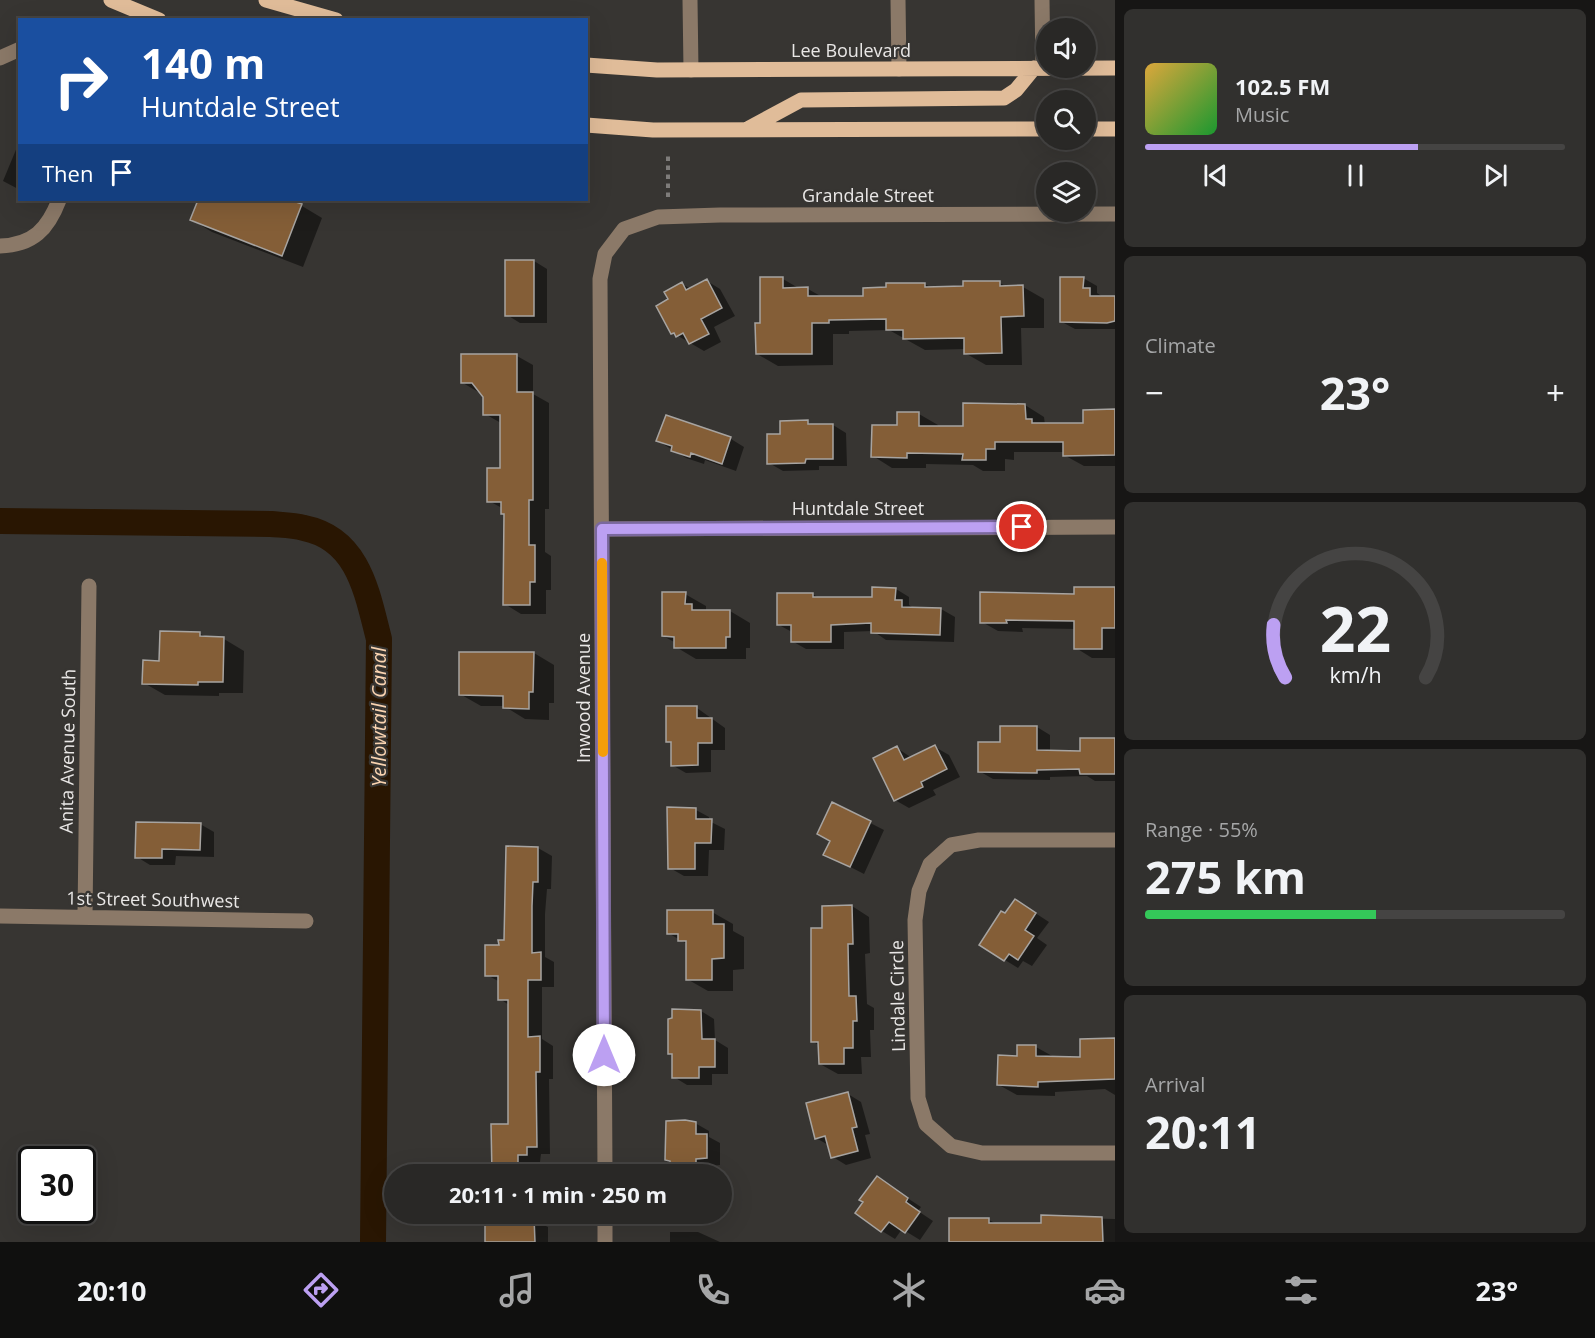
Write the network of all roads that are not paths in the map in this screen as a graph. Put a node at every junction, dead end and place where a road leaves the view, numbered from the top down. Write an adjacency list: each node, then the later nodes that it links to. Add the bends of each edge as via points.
1 (111, 0): 6 (main road)
2 (266, 0): 7 (main road)
3 (690, 0): 16 (street)
4 (898, 0): 15 (street)
5 (1042, 0): 8 (street)
6 (154, 18)
7 (329, 18)
8 (1041, 18)
9 (18, 50): 10 (street)
10 (0, 58)
11 (588, 65): 16 (main road, Lee Boulevard)
12 (1036, 68): 15 (main road, Lee Boulevard)
13 (1096, 68): 14 (main road, Lee Boulevard)
14 (1115, 68)
15 (899, 69): 16 (main road, Lee Boulevard)
16 (692, 70)
17 (1036, 71): 22 (main road, via 1004,98 801,100)
18 (588, 125): 22 (main road)
19 (1036, 129): 22 (main road)
20 (1096, 129): 21 (main road)
21 (1115, 129)
22 (746, 130)
23 (59, 201): 26 (street, via 52,219 28,241)
24 (1115, 214): 25 (street, Grandale Street, via 720,214 658,217)
25 (624, 229): 28 (street, Inwood Avenue, via 605,254 600,279)
26 (0, 246)
27 (1115, 526): 28 (street, Huntdale Street)
28 (602, 529): 35 (street, Inwood Avenue)
29 (89, 586): 32 (street, Anita Avenue South)
30 (1115, 840): 34 (street, Lindale Circle, via 978,840 951,845 930,864 919,891 915,920 918,1098 926,1124 951,1146 982,1153)
31 (0, 916): 32 (street, 1st Street Southwest)
32 (85, 917): 33 (street, 1st Street Southwest)
33 (306, 921)
34 (1115, 1153)
35 (605, 1164)
36 (605, 1224): 37 (street)
37 (605, 1242)

